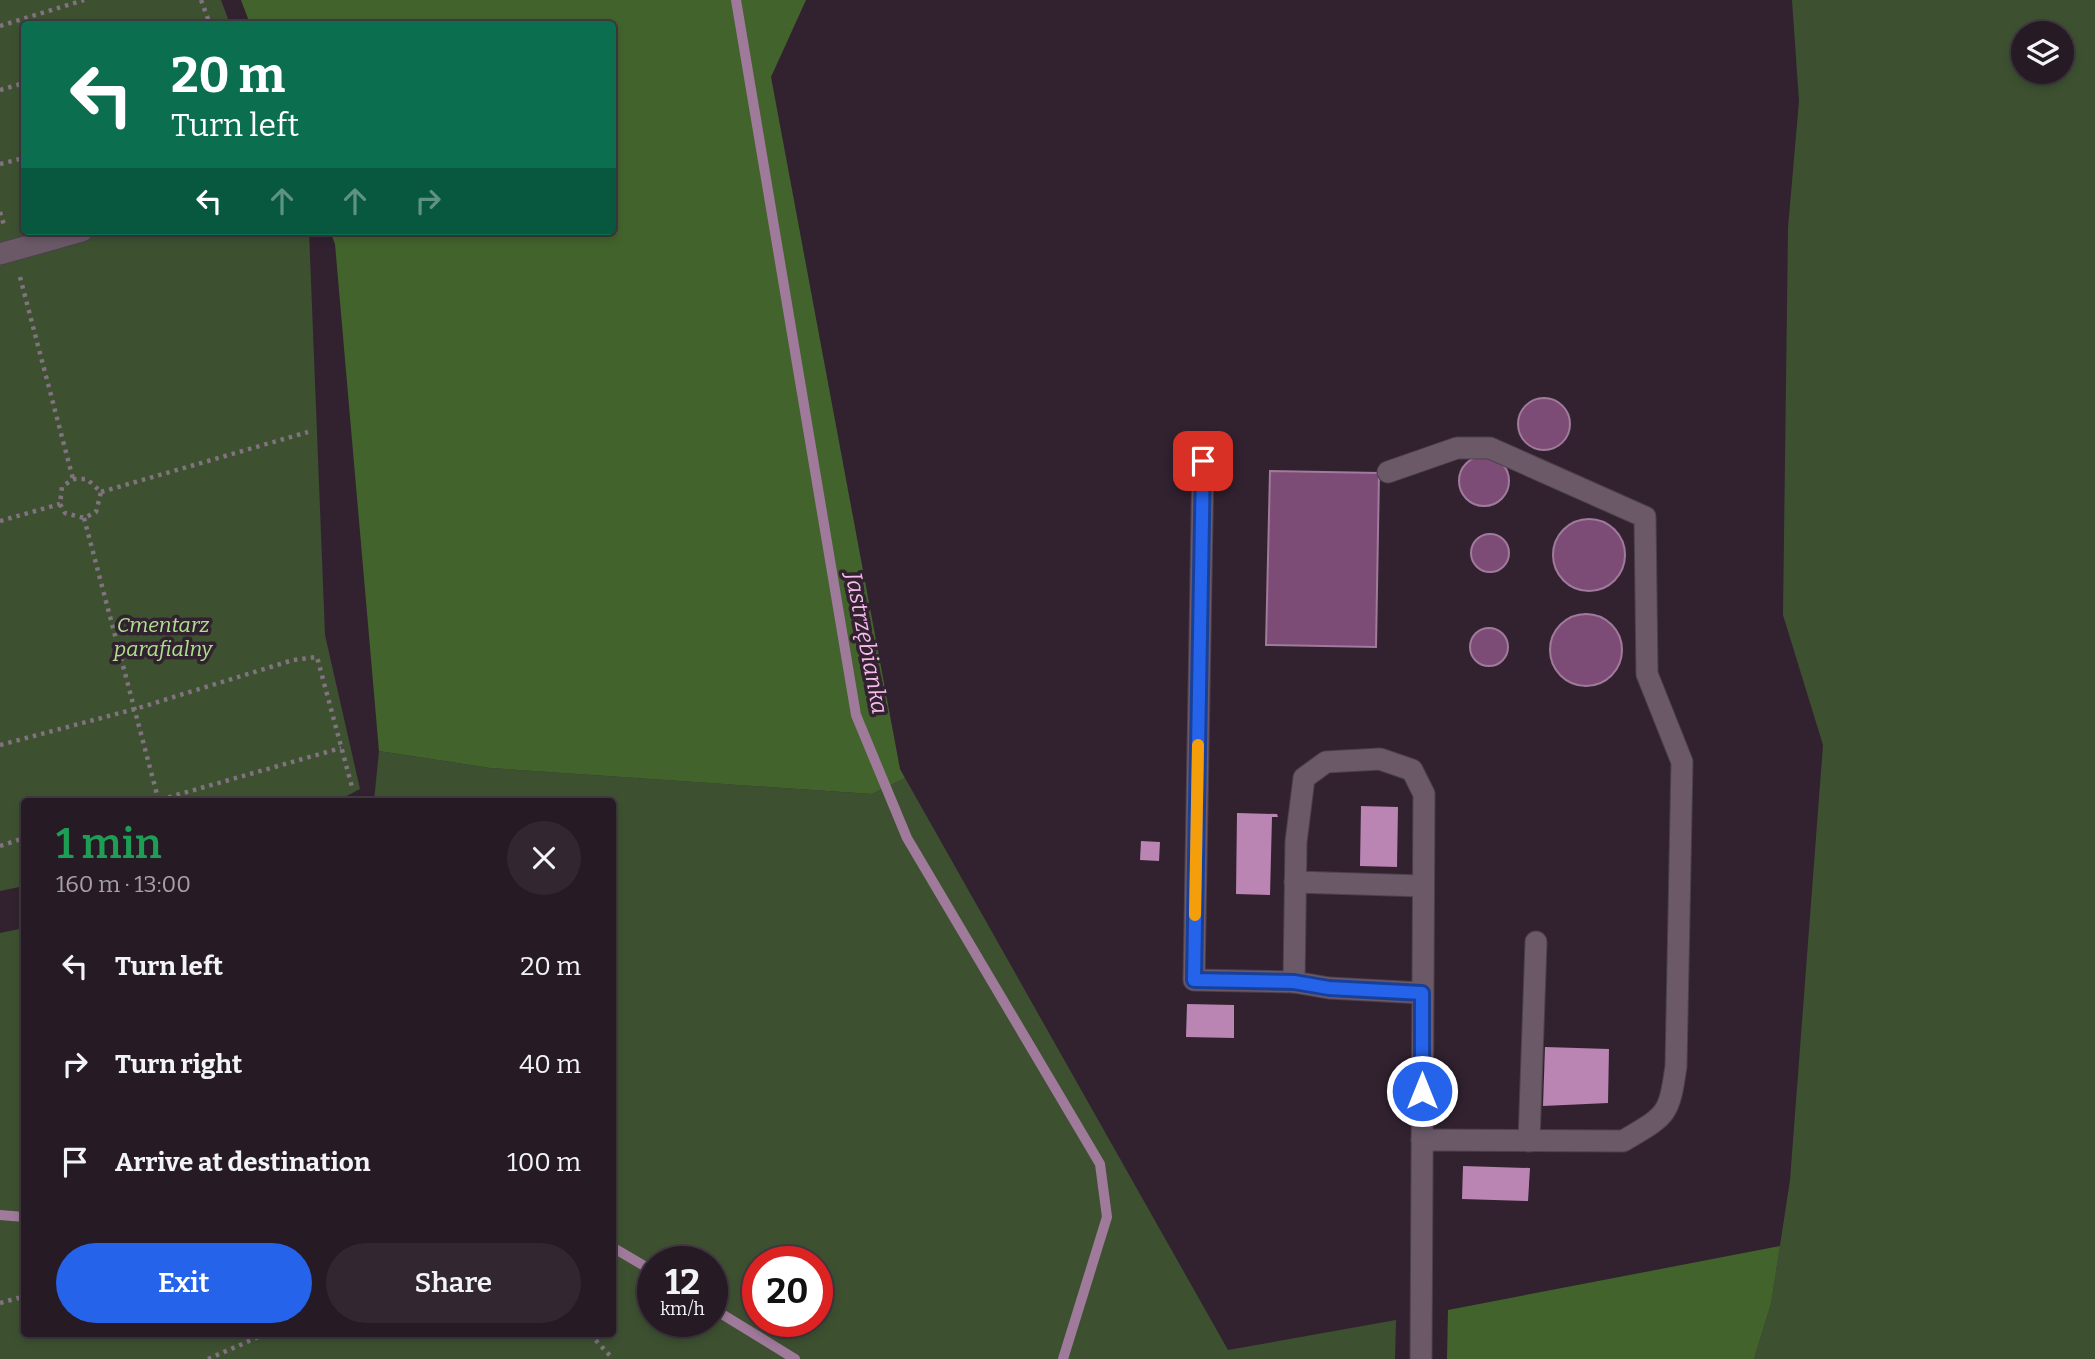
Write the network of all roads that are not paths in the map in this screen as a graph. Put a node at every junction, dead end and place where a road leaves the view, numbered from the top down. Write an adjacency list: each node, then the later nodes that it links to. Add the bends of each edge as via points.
1 (68, 235): 2 (street)
2 (7, 252)
3 (1203, 461): 8 (street, via 1194,980)
4 (1388, 472): 11 (street, via 1457,448 1490,448 1645,517 1647,674 1682,762 1676,1066 1671,1106 1623,1141)
5 (1295, 882): 6 (street); 6 (street, via 1304,778 1326,762 1380,759 1412,771 1424,794); 8 (street)
6 (1423, 886): 9 (street)
7 (1536, 942): 11 (street)
8 (1294, 982): 9 (street)
9 (1422, 993): 10 (street)
10 (1422, 1140): 11 (street); 12 (street)
11 (1529, 1142)
12 (1421, 1359)

